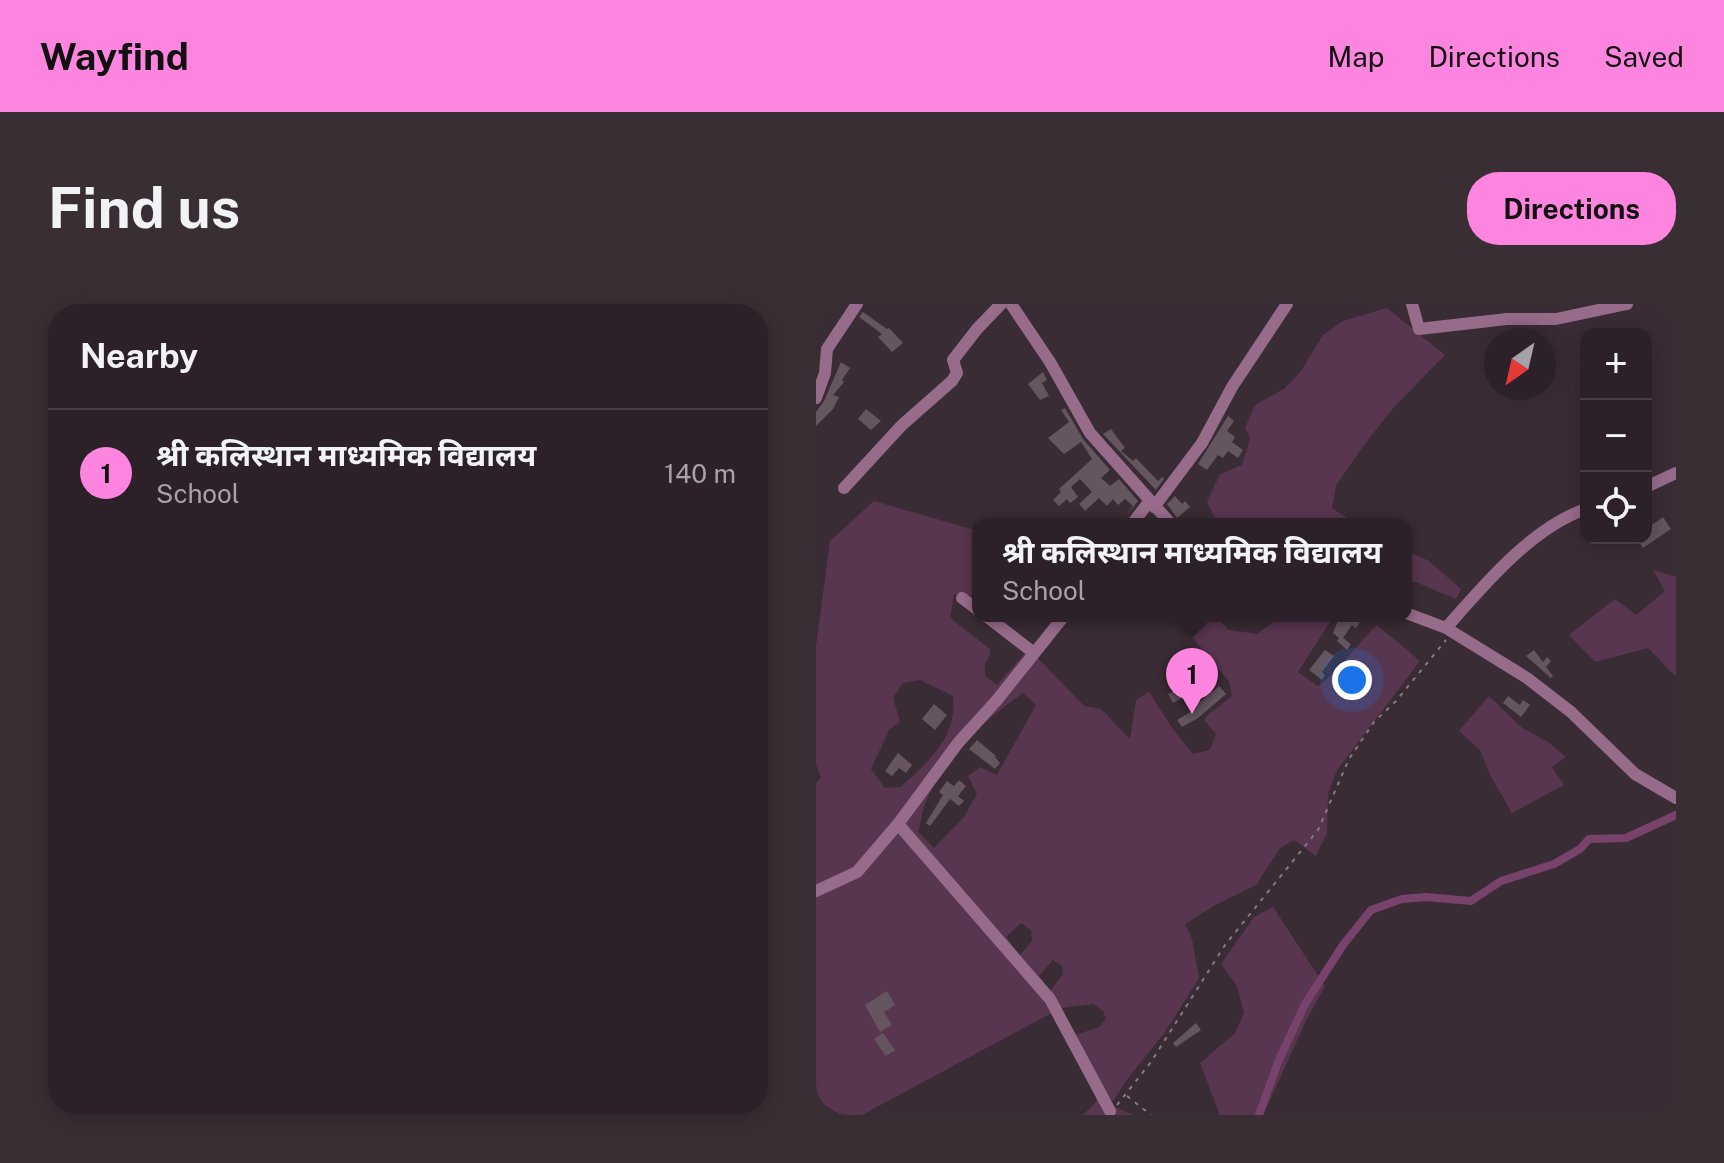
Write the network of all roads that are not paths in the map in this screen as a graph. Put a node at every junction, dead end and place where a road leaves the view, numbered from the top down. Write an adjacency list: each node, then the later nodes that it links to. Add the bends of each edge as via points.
1 (857, 304): 7 (street)
2 (1001, 304): 11 (street, via 953,360 957,373 952,381)
3 (1011, 304): 12 (street, via 1090,433)
4 (1287, 304): 12 (street, via 1202,443)
5 (1412, 304): 6 (street, via 1419,329 1556,319)
6 (1627, 304)
7 (821, 359): 8 (street, via 825,373)
8 (816, 398)
9 (1676, 473): 10 (street)
10 (1652, 484)
11 (844, 488)
12 (1152, 504): 14 (street); 15 (street)
13 (1580, 512): 21 (street, via 1544,531 1498,572)
14 (1138, 518)
15 (1165, 518)
16 (962, 598): 17 (street)
17 (972, 606)
18 (1412, 615): 21 (street)
19 (994, 622): 22 (street)
20 (1059, 622): 22 (street)
21 (1449, 630): 23 (street, via 1527,678 1635,774)
22 (1034, 653): 24 (street)
23 (1676, 798)
24 (898, 824): 25 (street, via 857,872); 26 (street, via 1050,999)
25 (816, 891)
26 (1110, 1111)

